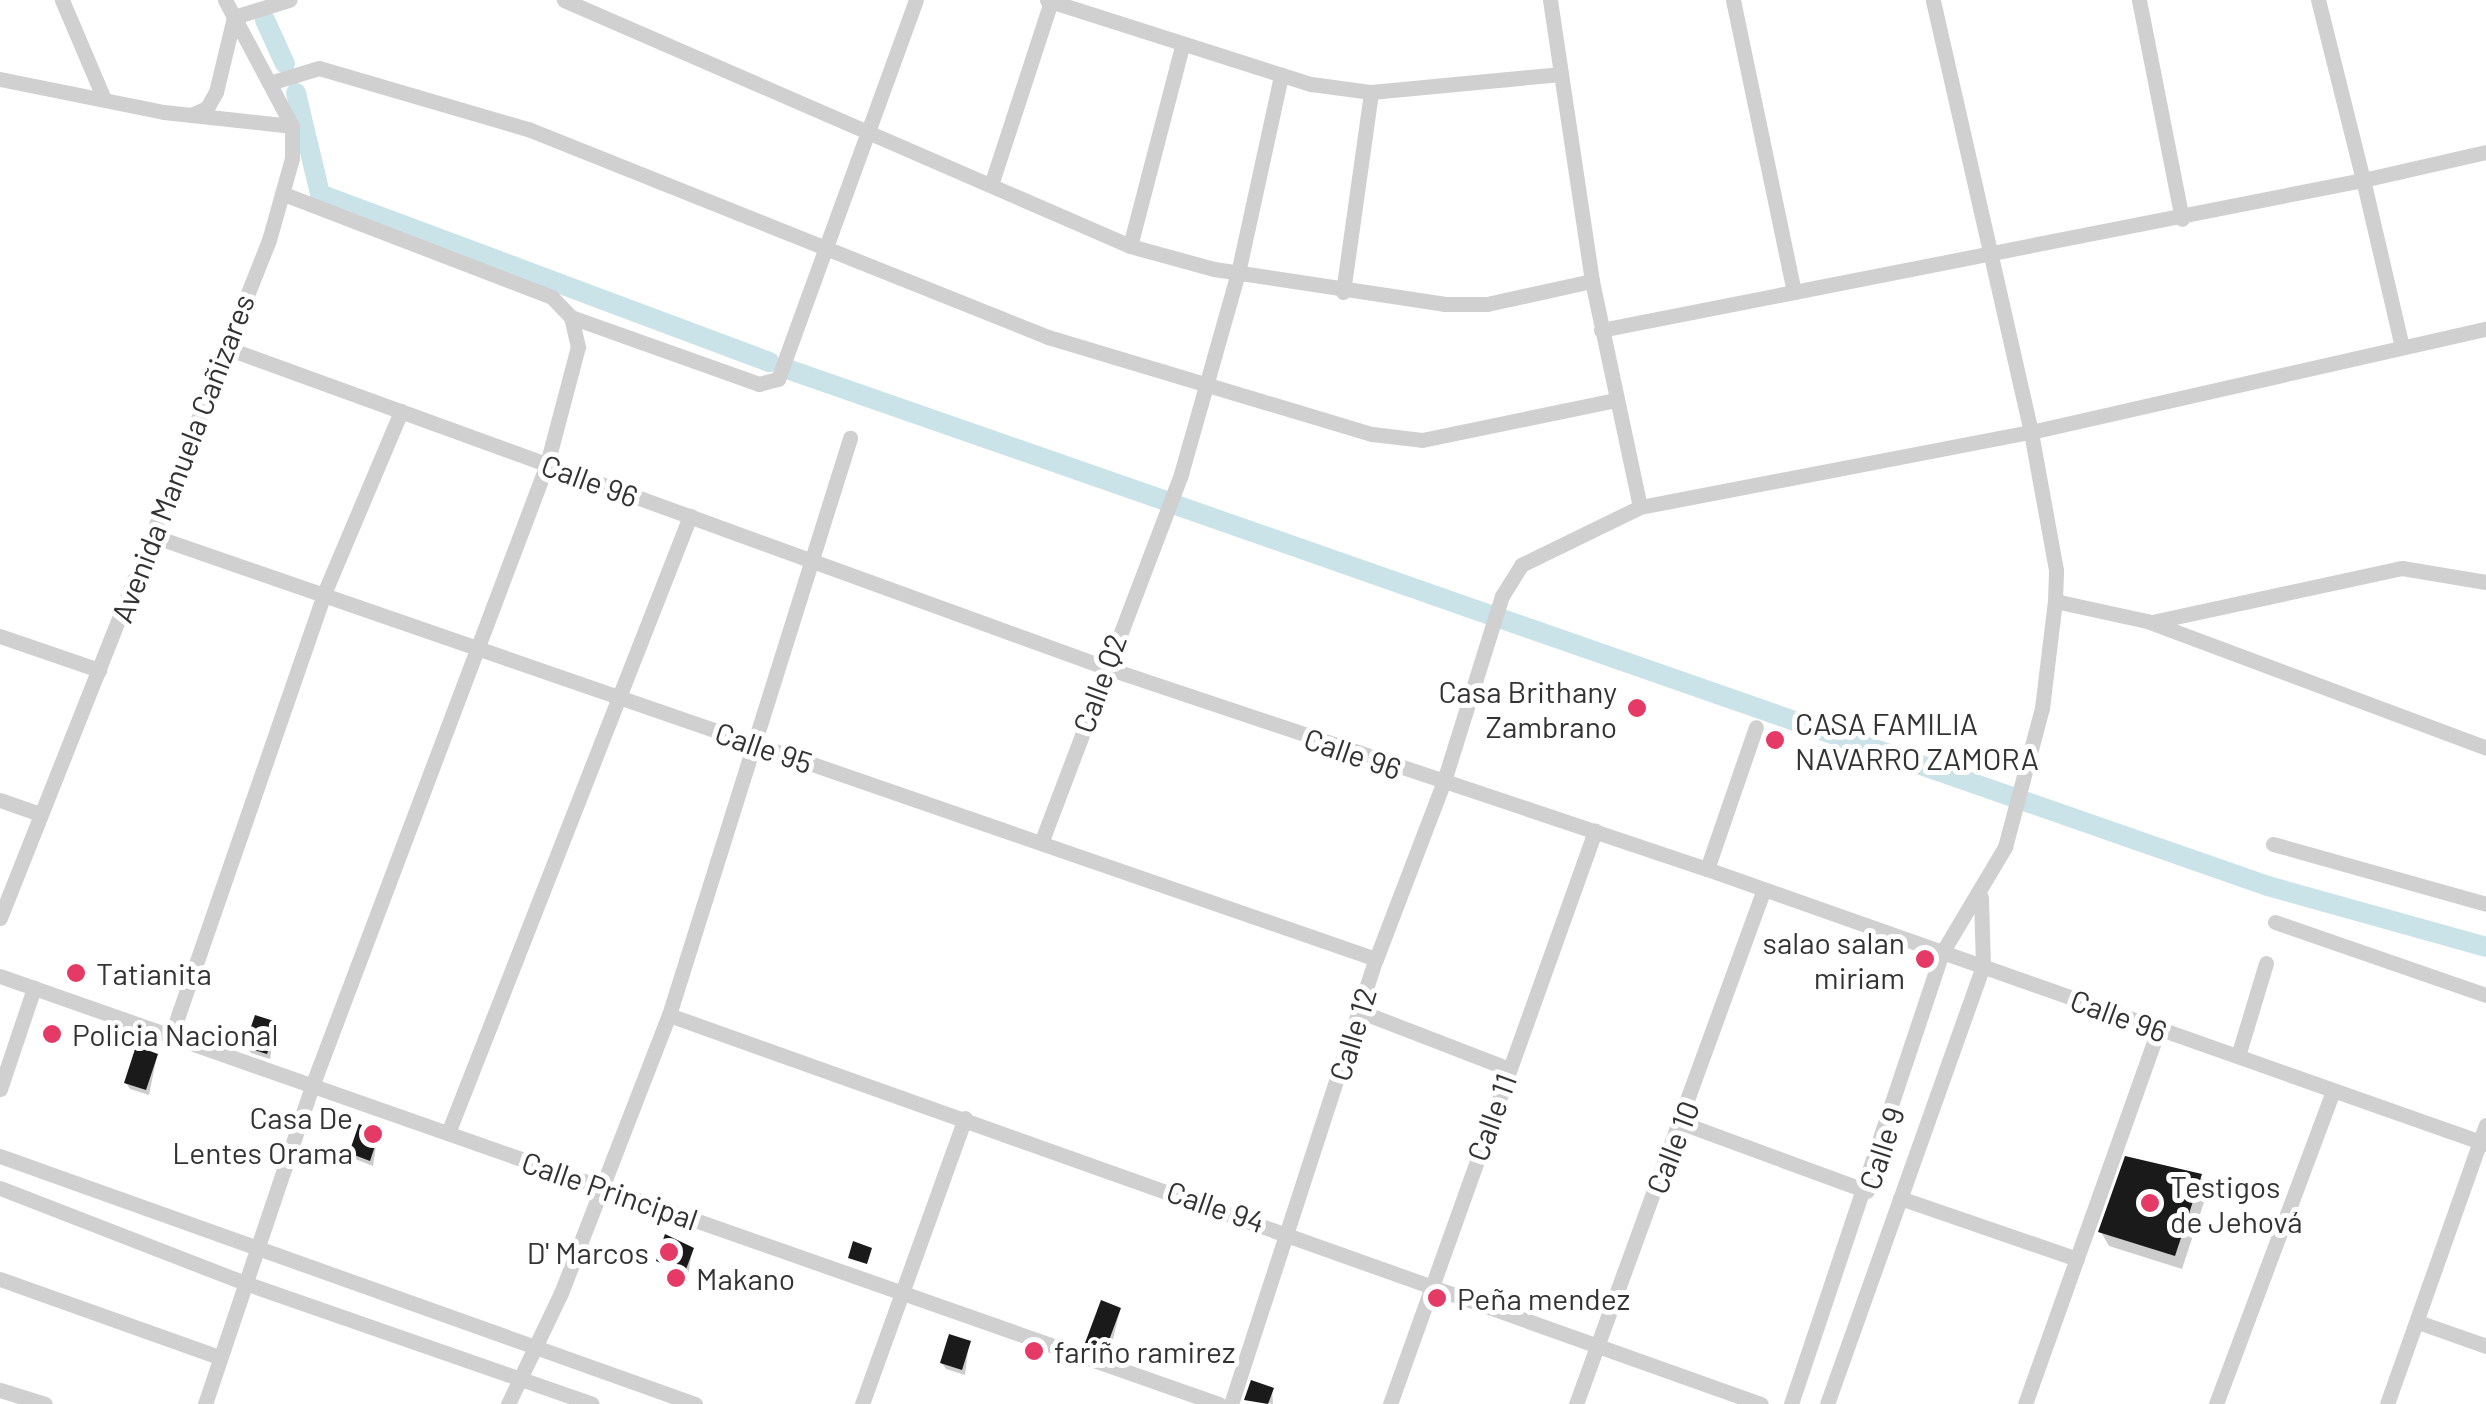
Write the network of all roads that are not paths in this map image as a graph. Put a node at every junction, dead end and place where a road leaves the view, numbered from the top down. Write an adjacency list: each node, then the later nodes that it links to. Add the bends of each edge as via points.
1 (62, 0): 19 (street)
2 (225, 0): 12 (street)
3 (289, 0): 12 (street)
4 (564, 0): 22 (street)
5 (916, 0): 22 (street)
6 (1550, 0): 14 (street)
7 (1732, 0): 34 (street)
8 (1933, 0): 30 (street, Calle 9)
9 (2139, 0): 27 (street)
10 (2318, 0): 24 (street)
11 (1049, 1): 13 (street); 25 (street)
12 (234, 17): 17 (street); 20 (street, via 216,92 207,108)
13 (1182, 47): 15 (street); 28 (street)
14 (1561, 74): 18 (street); 32 (street)
15 (1281, 76): 18 (street); 31 (street, Calle Q2)
16 (0, 80): 19 (street)
17 (273, 82): 21 (street); 29 (street, via 319,68 394,87 528,129)
18 (1371, 92): 33 (street)
19 (104, 100): 20 (street)
20 (192, 115): 21 (street)
21 (292, 126): 26 (street, Avenida Manuela Cañizares)
22 (869, 132): 25 (street); 29 (street)
23 (2486, 152): 24 (street)
24 (2363, 180): 27 (street); 39 (street)
25 (991, 186): 28 (street)
26 (282, 194): 35 (street, via 552,297); 38 (street, Avenida Manuela Cañizares)
27 (2182, 219): 30 (street)
28 (1130, 246): 31 (street)
29 (824, 251): 35 (street, via 778,379 768,384); 40 (street, via 1048,336)
30 (1988, 254): 34 (street); 43 (street, Calle 9)
31 (1238, 273): 33 (street); 40 (street, Calle Q2)
32 (1592, 281): 33 (street, via 1488,304); 36 (street)
33 (1344, 292)
34 (1794, 292): 36 (street)
35 (571, 317): 45 (street, via 578,347)
36 (1602, 330): 41 (street)
37 (2486, 330): 39 (street, Calle 12)
38 (224, 347): 42 (street, Calle 96); 48 (street, Avenida Manuela Cañizares)
39 (2402, 347): 43 (street, Calle 12)
40 (1204, 384): 41 (street, via 1372,434 1422,440); 57 (street, Calle Q2, via 1162,523)
41 (1615, 400): 46 (street)
42 (401, 411): 45 (street, Calle 96); 52 (street)
43 (2031, 432): 46 (street, Calle 12); 53 (street, Calle 9)
44 (850, 438): 49 (street)
45 (547, 464): 47 (street, Calle 96); 56 (street)
46 (1640, 507): 63 (street, Calle 12, via 1521,565 1502,596)
47 (690, 516): 49 (street, Calle 96); 59 (street)
48 (153, 536): 52 (street, Calle 95); 58 (street, Avenida Manuela Cañizares)
49 (814, 561): 57 (street, Calle 96); 61 (street)
50 (2486, 562): 51 (street)
51 (2481, 580): 54 (street, via 2402,568)
52 (323, 596): 56 (street, Calle 95); 85 (street)
53 (2055, 601): 54 (street); 71 (street, Calle 9, via 2030,761 2006,847)
54 (2151, 622): 62 (street)
55 (0, 636): 58 (street)
56 (480, 648): 59 (street, Calle 95); 88 (street)
57 (1104, 667): 63 (street, Calle 96); 67 (street, Calle Q2)
58 (99, 670): 65 (street, Avenida Manuela Cañizares)
59 (614, 699): 61 (street, Calle 95); 94 (street)
60 (1756, 726): 69 (street)
61 (752, 741): 67 (street, Calle 95); 83 (street)
62 (2486, 748)
63 (1444, 784): 66 (street, Calle 96); 76 (street, Calle 12)
64 (0, 800): 65 (street)
65 (40, 814): 73 (street, Avenida Manuela Cañizares)
66 (1596, 831): 69 (street, Calle 96); 87 (street, Calle 11)
67 (1041, 843): 76 (street, Calle 95)
68 (2272, 844): 72 (street)
69 (1707, 869): 70 (street, Calle 96)
70 (1764, 890): 75 (street, Calle 96); 92 (street, Calle 10)
71 (1981, 897): 75 (street, Calle 9); 78 (street, Calle 9)
72 (2486, 904)
73 (0, 918)
74 (2276, 922): 81 (street)
75 (1943, 952): 78 (street, Calle 96); 99 (street, Calle 9)
76 (1376, 959): 82 (street, Calle 12)
77 (2266, 963): 86 (street)
78 (1983, 966): 84 (street, Calle 96); 100 (street, Calle 9)
79 (0, 976): 80 (street, Calle Principal)
80 (34, 988): 85 (street, Calle Principal); 89 (street)
81 (2486, 995)
82 (1360, 1011): 87 (street); 101 (street, Calle 12)
83 (669, 1016): 91 (street, Calle 94); 98 (street)
84 (2158, 1030): 86 (street, Calle 96); 103 (street)
85 (171, 1036): 88 (street, Calle Principal)
86 (2238, 1056): 90 (street, Calle 96)
87 (1509, 1068): 106 (street, Calle 11)
88 (312, 1086): 94 (street, Calle Principal); 102 (street)
89 (0, 1089)
90 (2333, 1091): 95 (street, Calle 96); 129 (street)
91 (965, 1118): 101 (street, Calle 94); 107 (street)
92 (1682, 1123): 99 (street); 110 (street, Calle 10)
93 (2486, 1125): 95 (street)
94 (448, 1133): 98 (street, Calle Principal)
95 (2483, 1143): 108 (street)
96 (0, 1156): 102 (street)
97 (0, 1188): 105 (street)
98 (602, 1188): 107 (street, Calle Principal); 111 (street)
99 (1867, 1191): 126 (street, Calle 9)
100 (1900, 1198): 103 (street); 127 (street, Calle 9)
101 (1291, 1233): 106 (street, Calle 94); 122 (street, Calle 12)
102 (256, 1250): 105 (street); 111 (street)
103 (2077, 1259): 128 (street)
104 (0, 1279): 112 (street)
105 (245, 1283): 112 (street); 113 (street)
106 (1430, 1285): 110 (street, Calle 94); 123 (street, Calle 11)
107 (899, 1292): 120 (street); 121 (street, Calle Principal)
108 (2418, 1322): 109 (street); 130 (street)
109 (2486, 1346)
110 (1594, 1350): 124 (street, Calle 10); 125 (street, Calle 94)
111 (536, 1351): 113 (street); 119 (street)
112 (219, 1358): 116 (street)
113 (516, 1380): 117 (street); 118 (street)
114 (0, 1391): 115 (street)
115 (45, 1404)
116 (205, 1404)
117 (508, 1404)
118 (592, 1404)
119 (695, 1404)
120 (862, 1404)
121 (1219, 1404)
122 (1231, 1404)
123 (1390, 1404)
124 (1576, 1404)
125 (1761, 1404)
126 (1790, 1404)
127 (1827, 1404)
128 (2026, 1404)
129 (2216, 1404)
130 (2386, 1404)

